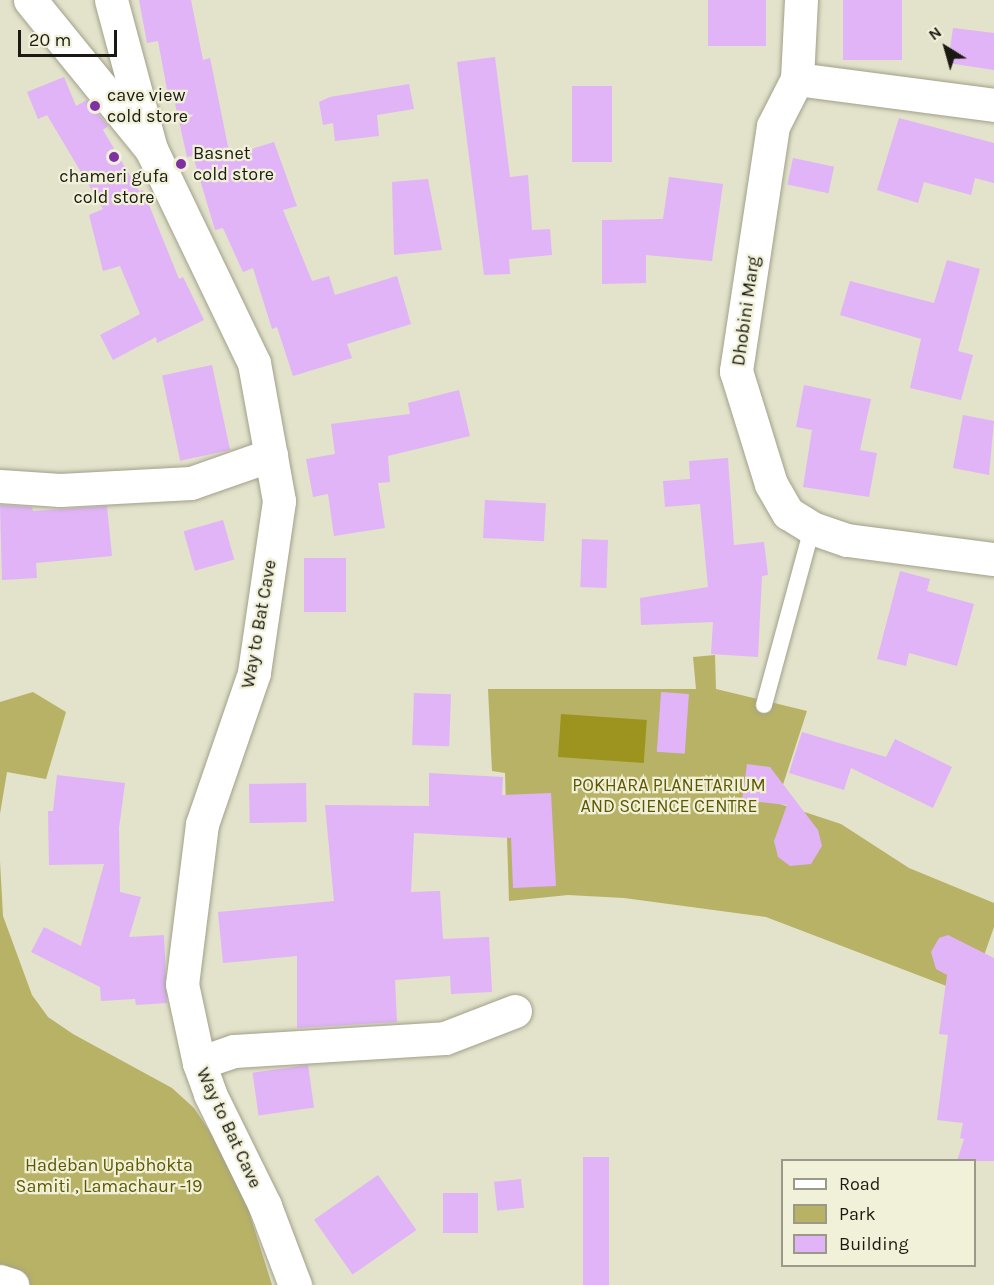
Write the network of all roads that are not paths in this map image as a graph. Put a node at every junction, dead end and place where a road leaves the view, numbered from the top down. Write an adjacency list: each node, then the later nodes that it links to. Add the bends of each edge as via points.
1 (30, 0): 6 (street)
2 (111, 0): 6 (street, Way to Bat Cave)
3 (801, 0): 4 (street, Dhobini Marg)
4 (797, 80): 5 (street); 9 (street, Dhobini Marg, via 773,126 736,371 771,484 788,513)
5 (994, 105)
6 (151, 150): 7 (street, Way to Bat Cave, via 254,363)
7 (271, 455): 8 (street, via 191,483 72,490); 13 (street, Way to Bat Cave, via 279,501 254,673 202,824 182,984)
8 (0, 486)
9 (812, 528): 10 (street, Dhobini Marg, via 847,540); 11 (lane)
10 (994, 559)
11 (764, 705)
12 (515, 1011): 13 (street, via 445,1038 234,1051)
13 (199, 1064): 16 (street, Way to Bat Cave, via 265,1206)
14 (0, 1281): 15 (street)
15 (12, 1285)
16 (295, 1285)

